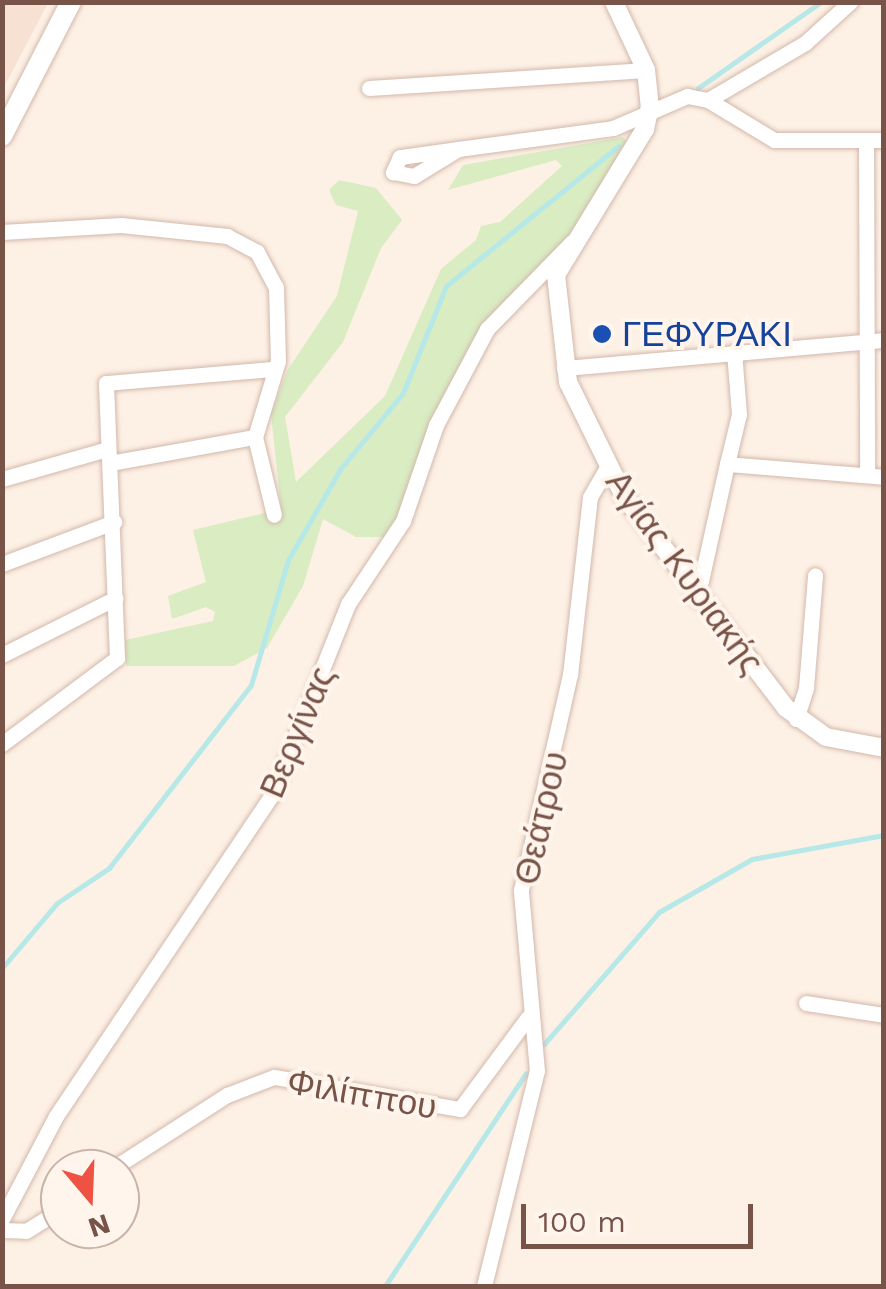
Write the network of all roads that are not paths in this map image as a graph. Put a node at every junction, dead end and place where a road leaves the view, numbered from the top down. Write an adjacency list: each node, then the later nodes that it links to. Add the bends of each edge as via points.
1 (72, 2): 8 (main road)
2 (614, 2): 4 (street)
3 (850, 2): 6 (street, via 805,43)
4 (646, 70): 5 (street); 7 (street)
5 (369, 88)
6 (708, 100): 7 (street); 9 (street, via 774,140)
7 (650, 106): 11 (street, via 613,128); 13 (street, Αγίας Κυριακής, via 622,168)
8 (2, 136)
9 (866, 140): 10 (street); 14 (street)
10 (884, 140)
11 (458, 149)
12 (2, 232): 16 (street, via 121,224 241,241 276,287)
13 (574, 241): 17 (street, Αγίας Κυριακής, via 553,296); 38 (street, Βεργίνας, via 487,330 436,425 403,521 348,604 272,795 56,1116)
14 (875, 341): 15 (street); 22 (street)
15 (734, 352): 17 (street); 20 (street, via 739,414)
16 (273, 368): 18 (street); 19 (street, via 111,380)
17 (564, 368): 21 (street, Αγίας Κυριακής)
18 (255, 437): 19 (street); 24 (street)
19 (109, 456): 23 (street); 25 (street)
20 (727, 464): 22 (street); 29 (street)
21 (607, 467): 29 (street, Αγίας Κυριακής); 36 (street, Θεάτρου, via 590,497 561,728 521,890)
22 (875, 476)
23 (2, 479)
24 (274, 516)
25 (114, 522): 26 (street); 28 (street)
26 (2, 564)
27 (815, 574): 31 (street, via 806,688)
28 (116, 598): 30 (street); 32 (street, via 117,658)
29 (698, 599): 31 (street, Αγίας Κυριακής)
30 (2, 655)
31 (796, 719): 33 (street, Αγίας Κυριακής, via 836,742)
32 (2, 744)
33 (884, 748)
34 (806, 1003): 35 (street)
35 (884, 1015)
36 (528, 1017): 37 (street, Φιλίππου, via 460,1109 274,1077 227,1095); 41 (street, Θεάτρου, via 537,1071 531,1113)
37 (140, 1151)
38 (2, 1220)
39 (40, 1222): 40 (street, via 26,1231)
40 (2, 1230)
41 (484, 1286)

